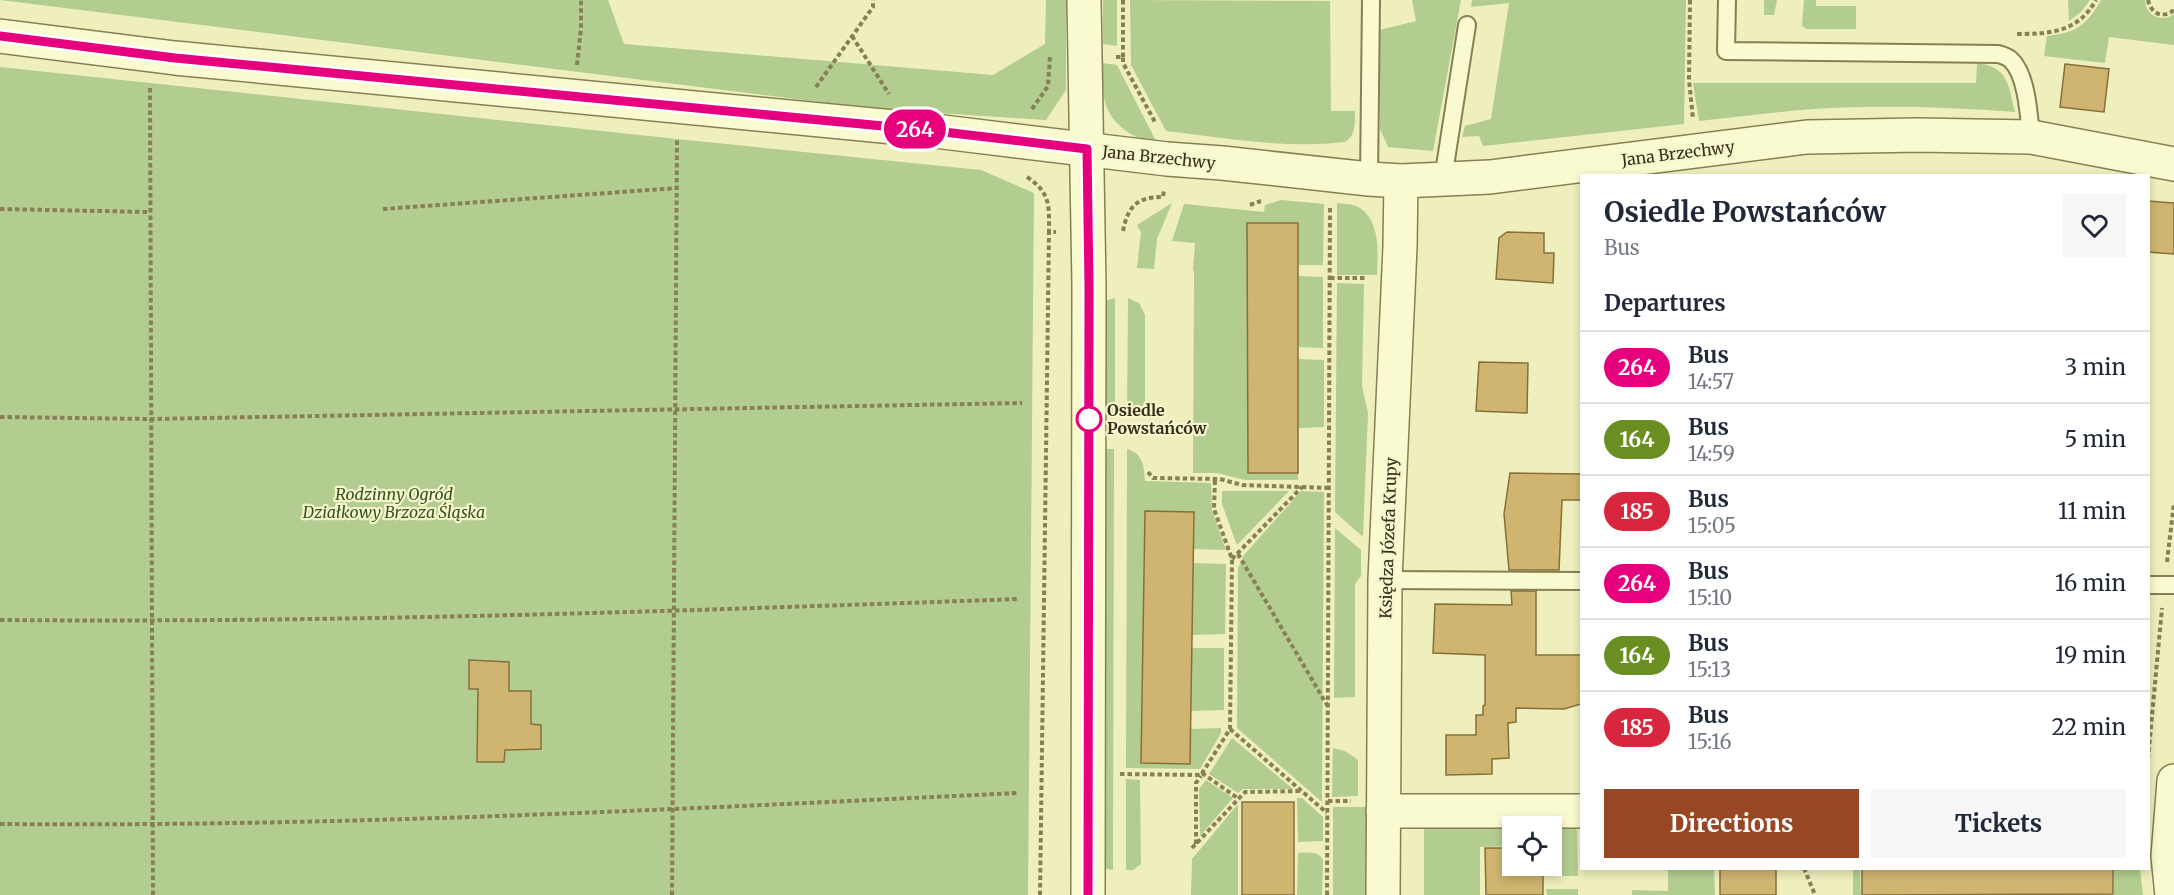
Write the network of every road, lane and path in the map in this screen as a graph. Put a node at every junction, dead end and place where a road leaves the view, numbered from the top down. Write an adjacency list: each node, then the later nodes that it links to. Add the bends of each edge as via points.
1 (581, 0): 17 (path)
2 (873, 0): 12 (path, via 873,7)
3 (1084, 0): 25 (street)
4 (1123, 0): 15 (path)
5 (1371, 0): 28 (lane)
6 (1690, 0): 22 (path, via 1689,80)
7 (1727, 0): 24 (lane, via 1726,51 1998,54 2011,60 2019,73)
8 (2148, 0): 9 (path, via 2158,15)
9 (2174, 10)
10 (1467, 25): 29 (lane)
11 (0, 36): 17 (street, Jana Brzechwy, via 175,58)
12 (852, 36): 18 (path); 20 (path)
13 (1056, 56): 19 (path, via 1049,56 1048,86)
14 (1106, 56): 15 (path)
15 (1123, 57): 21 (path)
16 (150, 83): 36 (path)
17 (573, 96): 20 (street, Jana Brzechwy)
18 (895, 103)
19 (1030, 113)
20 (796, 117): 25 (street, Jana Brzechwy)
21 (1158, 128)
22 (1694, 129)
23 (678, 131): 31 (path)
24 (2031, 137): 26 (street, Jana Brzechwy); 29 (street, Jana Brzechwy, via 1807,136 1490,177)
25 (1087, 149): 28 (street, Jana Brzechwy); 81 (street)
26 (2174, 164)
27 (1020, 172): 37 (path, via 1049,203)
28 (1369, 179): 30 (street, Jana Brzechwy)
29 (1443, 179): 30 (street, Jana Brzechwy)
30 (1401, 181): 51 (street, Księdza Józefa Krupy)
31 (677, 188): 35 (path); 41 (path)
32 (1163, 197): 39 (path, via 1148,197 1135,204 1126,218)
33 (1330, 199): 47 (path)
34 (0, 209): 36 (path)
35 (383, 209)
36 (150, 212): 43 (path)
37 (1049, 232): 38 (path); 80 (path)
38 (1063, 232)
39 (1123, 234)
40 (1022, 403): 41 (path)
41 (675, 409): 43 (path); 55 (path)
42 (0, 417): 43 (path)
43 (151, 419): 57 (path)
44 (1148, 472): 45 (path, via 1153,478)
45 (1215, 479): 46 (path, via 1242,485); 50 (path, via 1214,509)
46 (1302, 487): 47 (path); 49 (path)
47 (1329, 488): 58 (path)
48 (2174, 503): 53 (path)
49 (1238, 554): 50 (path); 58 (path)
50 (1232, 559): 59 (path)
51 (1385, 580): 52 (lane); 70 (street, Księdza Józefa Krupy)
52 (1580, 581)
53 (2162, 585): 60 (path)
54 (1019, 599): 55 (path)
55 (674, 611): 57 (path); 69 (path)
56 (0, 620): 57 (path)
57 (152, 621): 74 (path)
58 (1328, 708): 67 (path)
59 (1230, 729): 62 (path); 64 (path)
60 (2150, 737)
61 (1119, 774): 62 (path)
62 (1202, 774): 66 (path); 75 (path, via 1196,783)
63 (2167, 788): 85 (street)
64 (1302, 791): 66 (path, via 1245,792); 72 (path)
65 (1017, 793): 69 (path)
66 (1239, 799): 75 (path)
67 (1328, 801): 68 (path); 72 (path)
68 (1345, 801)
69 (672, 809): 74 (path); 79 (path)
70 (1383, 811): 71 (street); 83 (street, Księdza Józefa Krupy)
71 (1580, 811)
72 (1328, 813): 82 (path)
73 (0, 824): 74 (path)
74 (152, 825): 78 (path)
75 (1196, 844): 76 (path)
76 (1192, 848)
77 (1805, 870): 84 (path)
78 (153, 895)
79 (672, 895)
80 (1040, 895)
81 (1088, 895)
82 (1327, 895)
83 (1383, 895)
84 (1815, 895)
85 (2172, 895)

